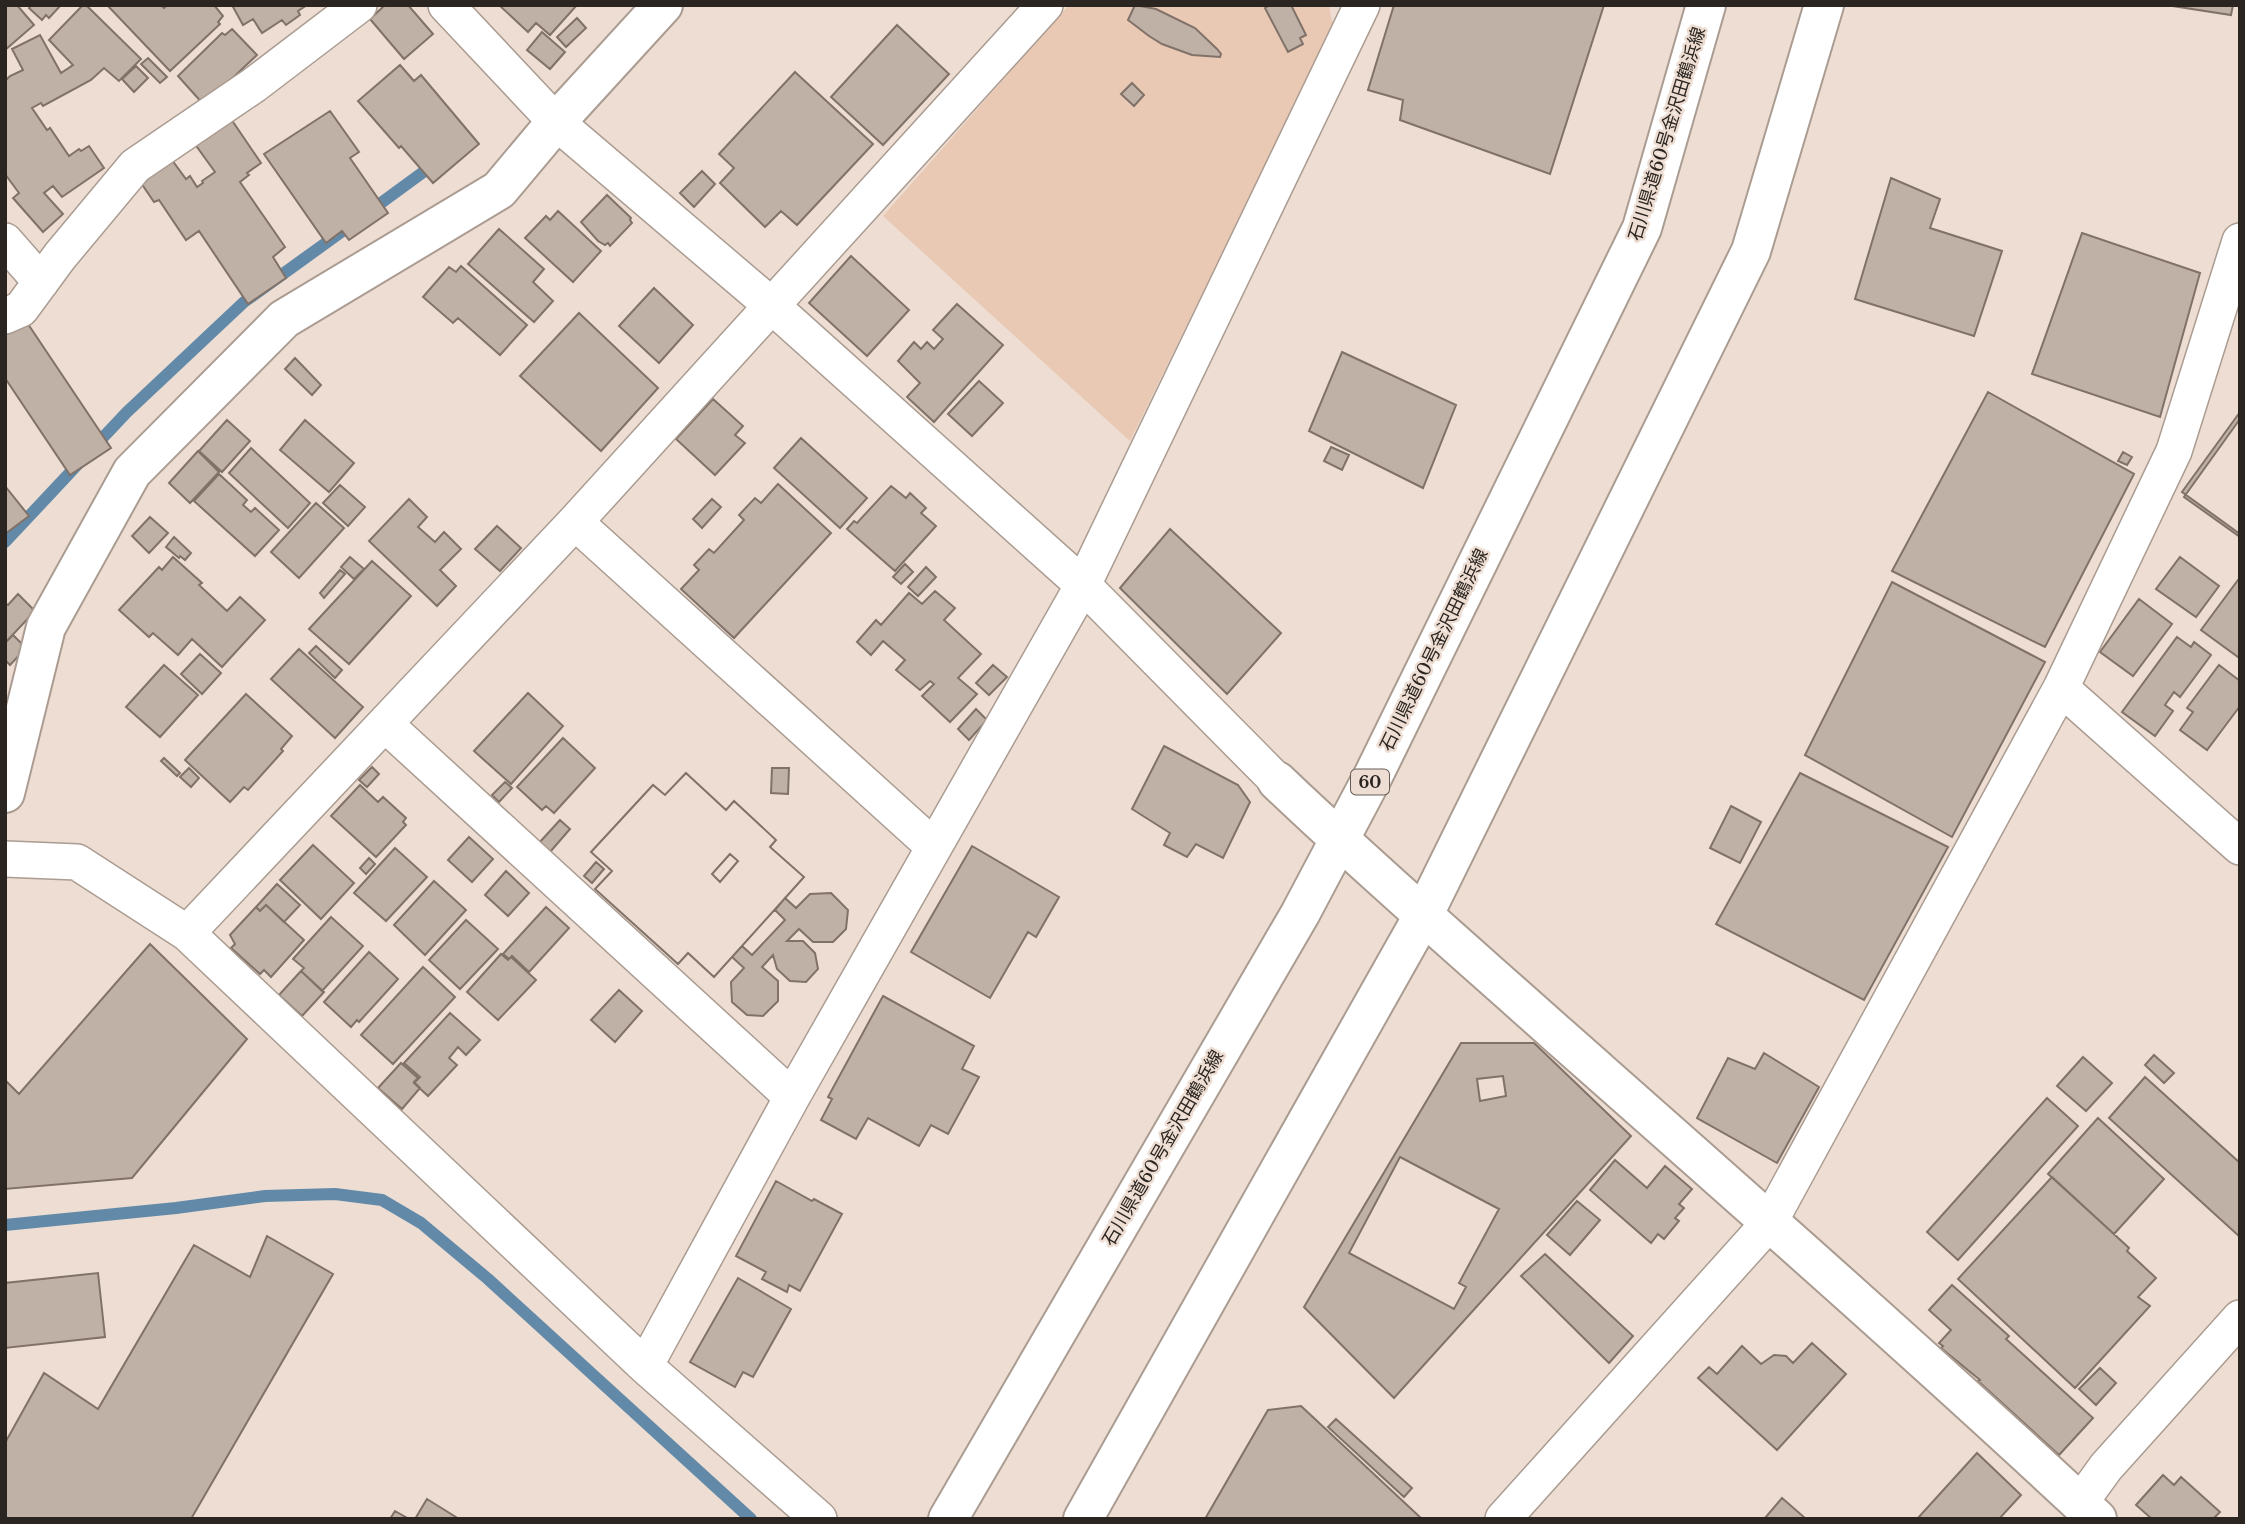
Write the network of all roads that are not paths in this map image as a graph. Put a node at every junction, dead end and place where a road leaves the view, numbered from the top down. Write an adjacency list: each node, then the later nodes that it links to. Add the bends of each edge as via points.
1 (359, 5): 11 (street, via 254,85 135,166)
2 (446, 5): 8 (street)
3 (663, 5): 8 (main road)
4 (1045, 5): 12 (street)
5 (1362, 5): 15 (street)
6 (1706, 5): 20 (main road, 石川県道60号金沢田鶴浜線 / 60, via 1642,228)
7 (1824, 5): 24 (main road, via 1751,251)
8 (556, 122): 12 (street); 19 (main road, via 499,190 284,319 132,472 46,627)
9 (2240, 241): 16 (street, via 2174,451)
10 (5, 242): 11 (street)
11 (41, 282): 13 (street, via 21,309)
12 (772, 306): 14 (street); 15 (street)
13 (5, 316)
14 (575, 522): 17 (street); 21 (street)
15 (1083, 585): 18 (street); 21 (street)
16 (2061, 688): 22 (street); 27 (street)
17 (386, 725): 25 (street); 26 (street)
18 (1277, 781): 20 (main road)
19 (5, 793)
20 (1340, 841): 24 (main road); 32 (main road, 石川県道60号金沢田鶴浜線 / 60)
21 (933, 846): 26 (street)
22 (2240, 847)
23 (5, 859): 25 (street, via 77,862)
24 (1423, 916): 27 (main road); 33 (main road)
25 (187, 933): 29 (street)
26 (792, 1097): 29 (street)
27 (1769, 1223): 30 (main road); 34 (street)
28 (2240, 1318): 30 (street, via 2106,1467)
29 (645, 1366): 31 (street)
30 (2076, 1514)
31 (819, 1519)
32 (948, 1519)
33 (1083, 1519)
34 (1503, 1519)

